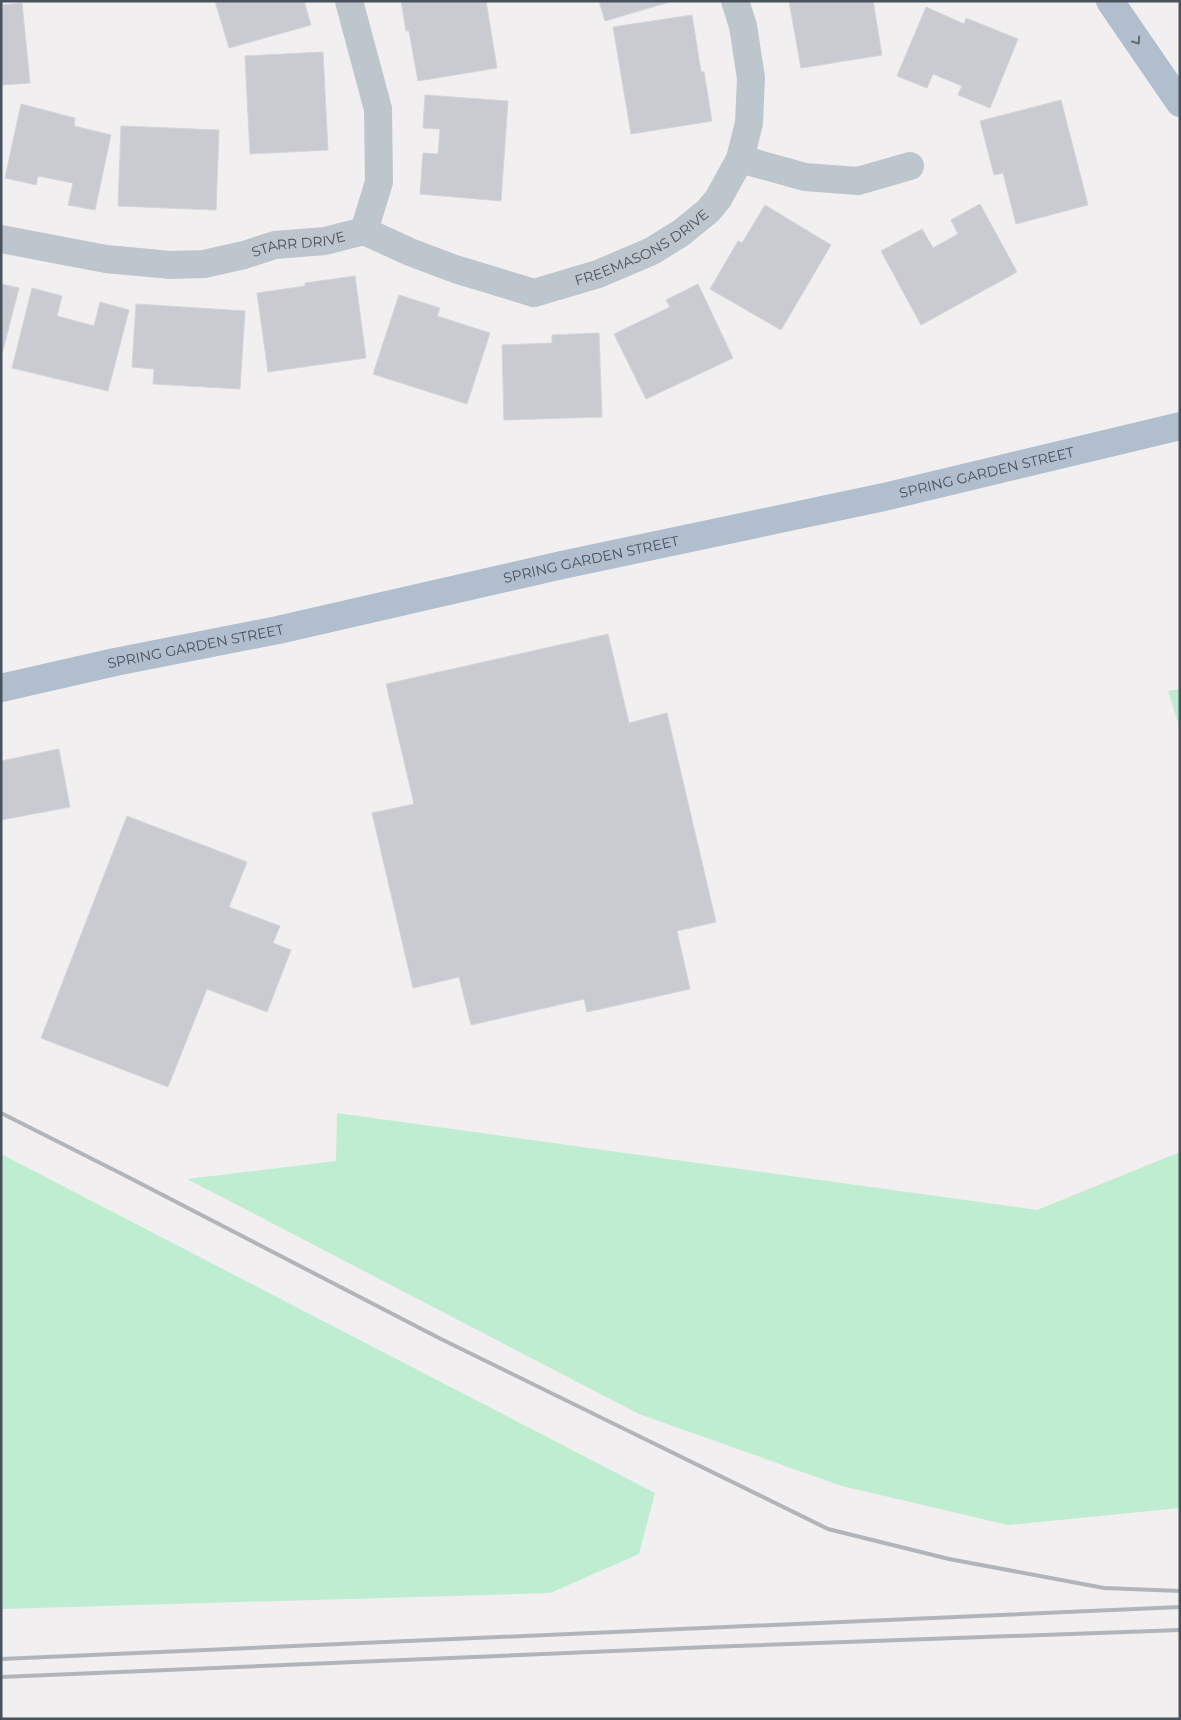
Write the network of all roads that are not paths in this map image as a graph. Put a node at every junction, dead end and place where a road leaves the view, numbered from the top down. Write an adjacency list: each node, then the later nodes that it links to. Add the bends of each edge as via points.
1 (349, 1): 7 (street, STARR DRIVE, via 378,109 379,182)
2 (735, 1): 5 (street, FREEMASONS DRIVE, via 743,26 751,78 749,123)
3 (1110, 1): 4 (main road, one-way to 4)
4 (1180, 103)
5 (740, 159): 6 (street, via 805,177 858,181); 7 (street, FREEMASONS DRIVE, via 708,211 652,252 598,274 534,293 455,269)
6 (910, 166)
7 (364, 231): 8 (street, STARR DRIVE, via 325,241 275,245 204,264 171,265 106,259)
8 (1, 239)
9 (1180, 426): 10 (main road, SPRING GARDEN STREET, via 884,497)
10 (1, 688)

